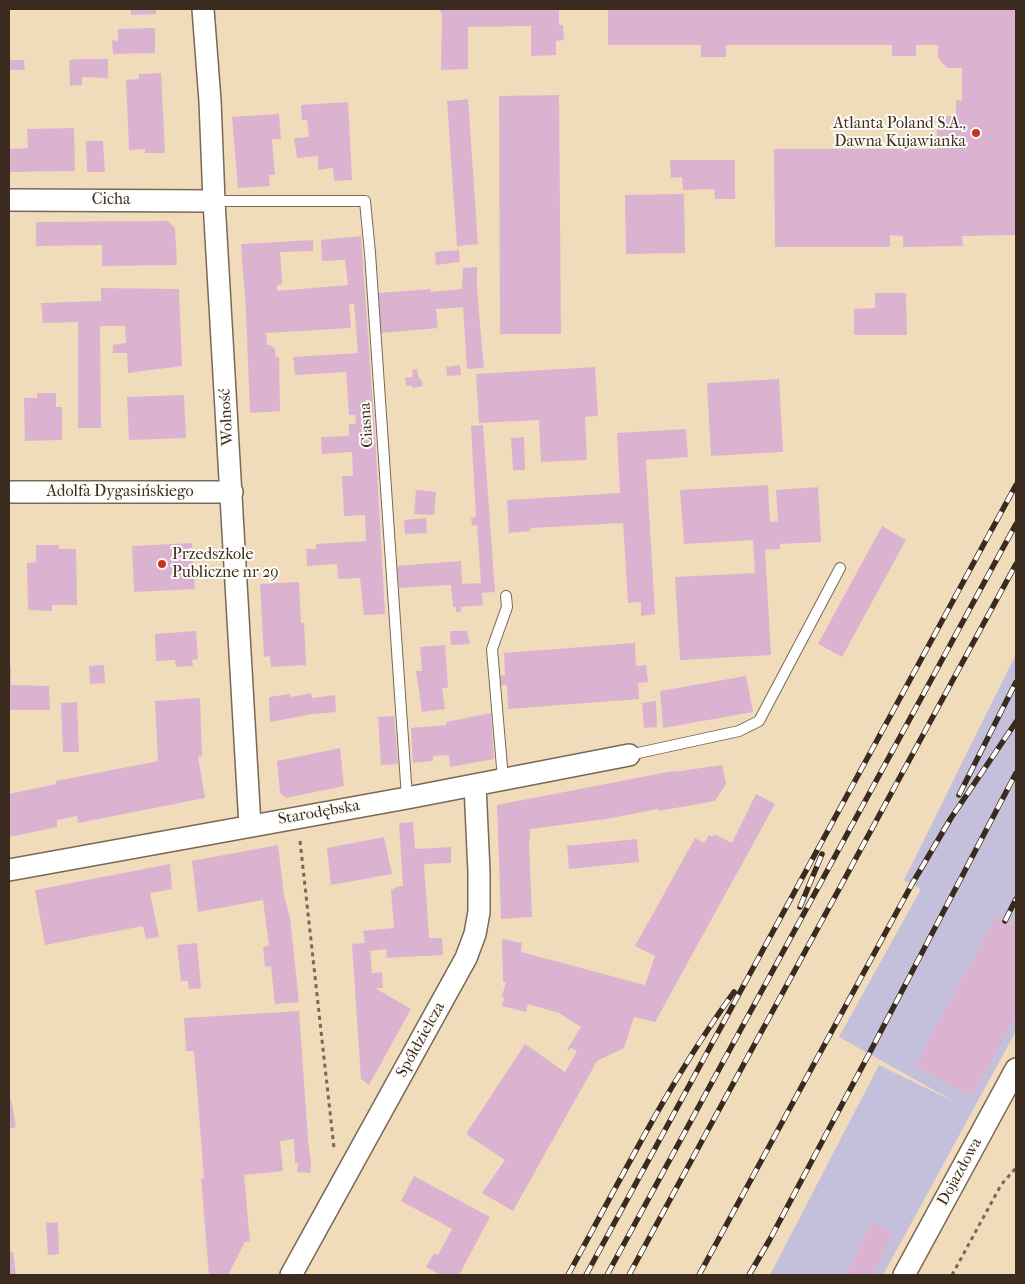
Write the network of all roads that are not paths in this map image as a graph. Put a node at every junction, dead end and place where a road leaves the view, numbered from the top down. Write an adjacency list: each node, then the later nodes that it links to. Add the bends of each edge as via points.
1 (203, 9): 3 (street, Wolność)
2 (9, 200): 3 (street, Cicha)
3 (214, 201): 5 (street, Wolność); 11 (lane, Ciasna, via 365,201)
4 (9, 492): 5 (street, Adolfa Dygasińskiego)
5 (232, 492): 12 (street, Wolność)
6 (840, 568): 8 (lane, via 759,721 739,731)
7 (506, 596): 9 (lane, via 507,607 492,649)
8 (629, 755): 9 (street, Starodębska)
9 (503, 780): 10 (street, Starodębska)
10 (475, 785): 11 (street, Starodębska); 15 (street, Spółdzielcza, via 479,912 466,958)
11 (407, 798): 12 (street, Starodębska)
12 (250, 826): 13 (street, Starodębska)
13 (9, 870)
14 (1014, 1082): 16 (street, Dojazdowa)
15 (291, 1275)
16 (904, 1275)

